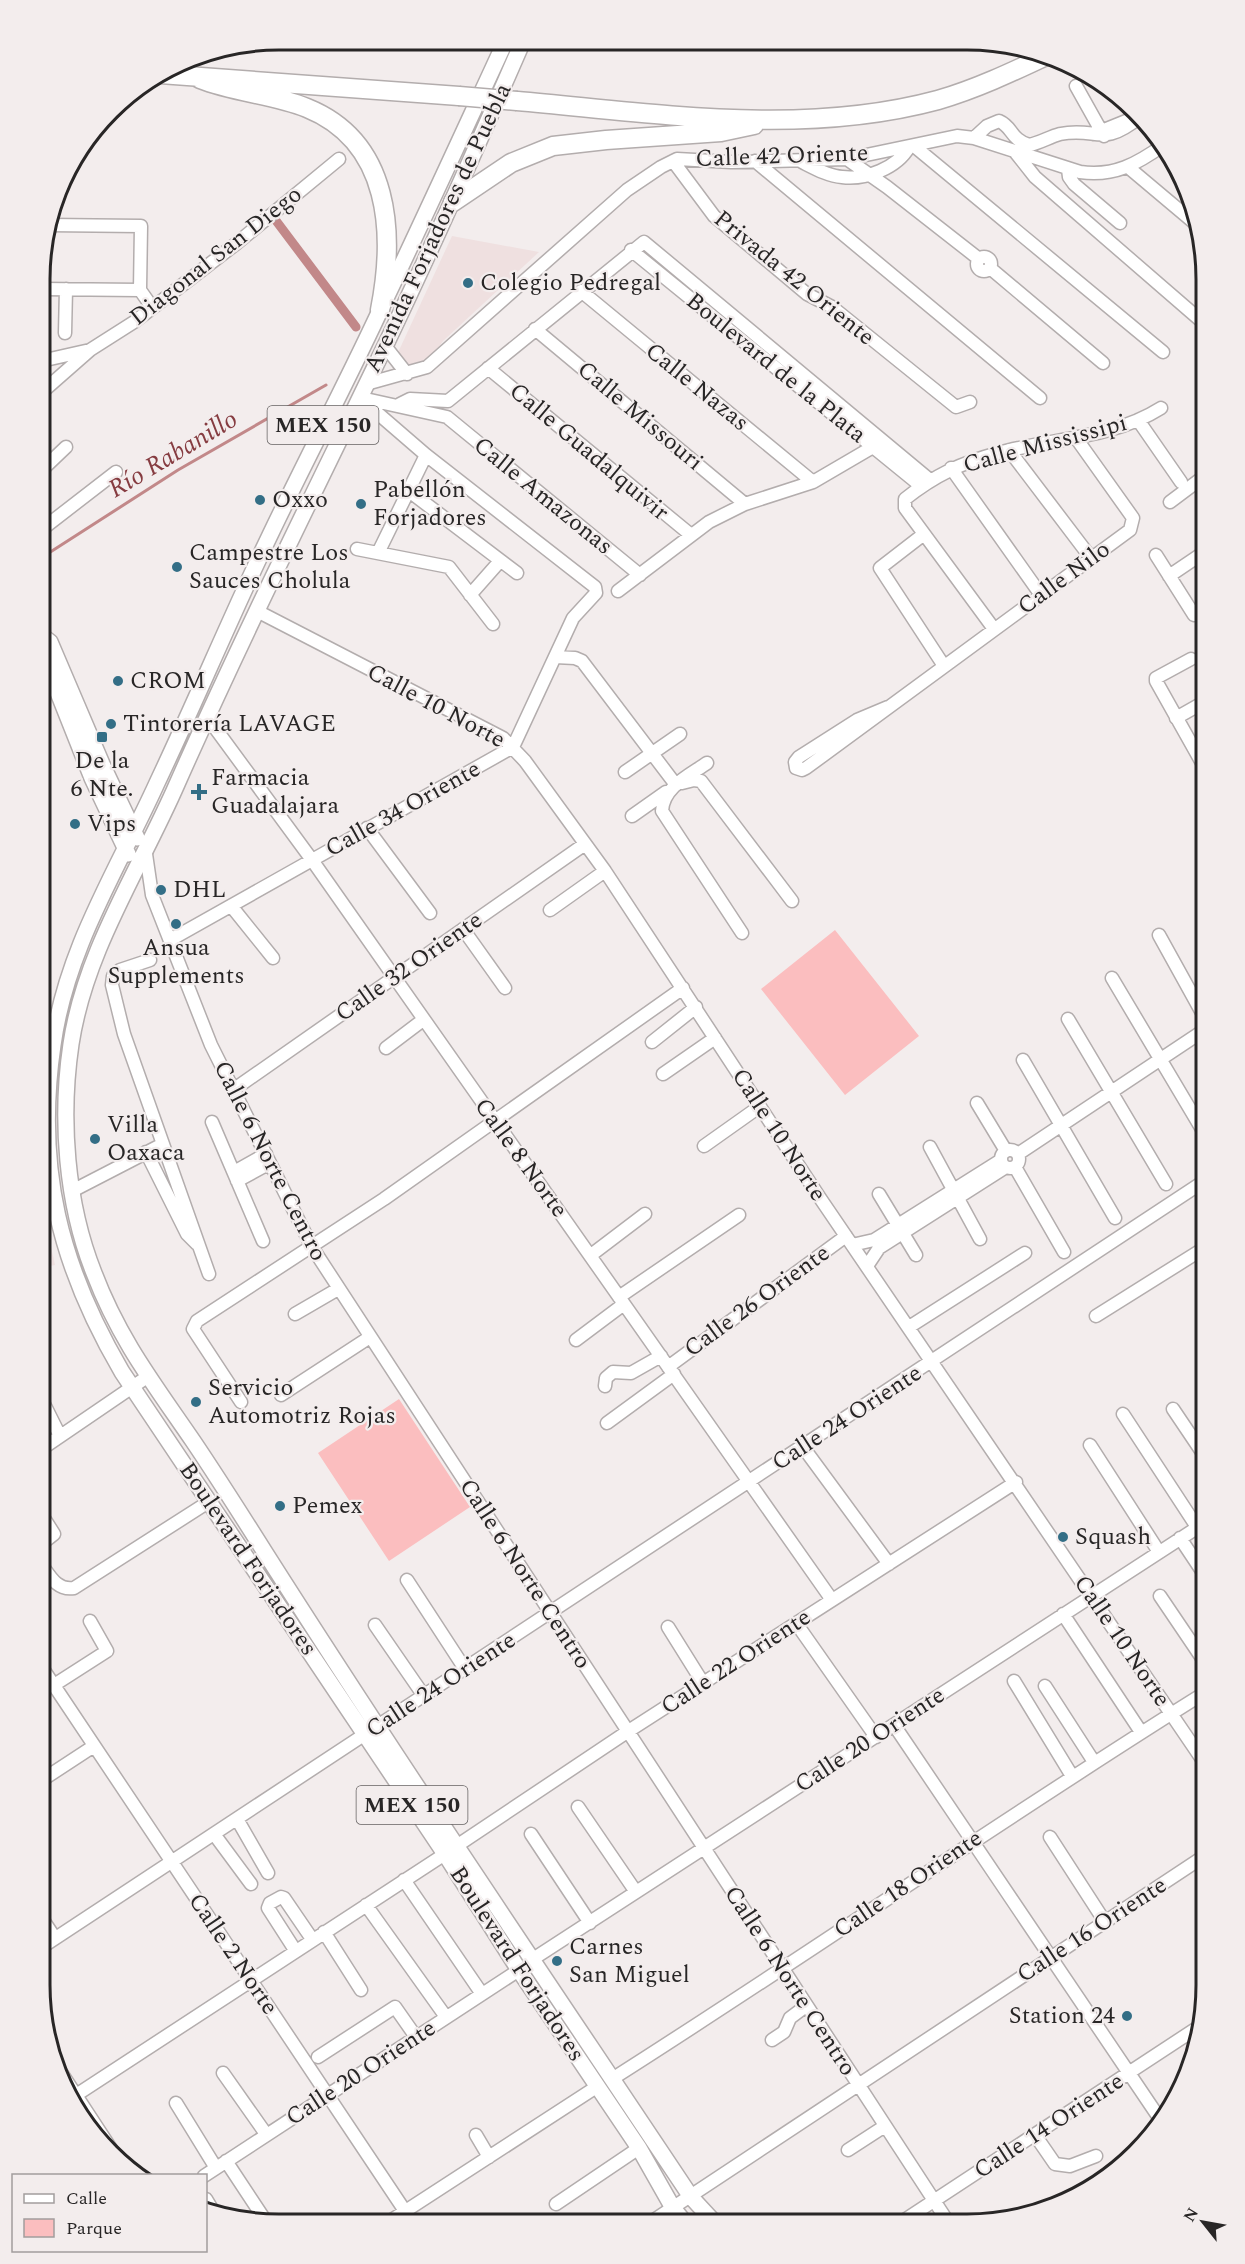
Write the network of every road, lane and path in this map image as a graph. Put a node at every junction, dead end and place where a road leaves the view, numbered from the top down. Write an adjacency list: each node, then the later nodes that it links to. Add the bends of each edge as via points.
1 (501, 50): 37 (main road, Avenida Forjadores de Puebla / MEX 150)
2 (519, 50): 27 (main road, Avenida Forjadores de Puebla / MEX 150)
3 (1031, 59): 5 (highway)
4 (1036, 61): 5 (highway)
5 (1021, 66): 9 (highway, via 961,93 901,109 823,118)
6 (172, 76): 7 (highway)
7 (200, 79): 9 (highway, bridge); 37 (highway, via 308,108 337,126 357,145 376,180 387,218)
8 (1076, 86): 11 (street)
9 (768, 118): 27 (highway, via 759,124 721,132 553,146 512,163)
10 (1131, 120): 11 (street)
11 (1099, 134): 12 (street, via 1059,134 1029,145 1013,137 999,121)
12 (974, 138): 13 (street, Calle 42 Oriente, via 957,136); 15 (street, Calle 42 Oriente)
13 (912, 147): 16 (street, Calle 42 Oriente); 24 (street, via 897,163); 43 (street)
14 (1156, 150): 22 (street, Calle 42 Oriente)
15 (1016, 153): 23 (street, Calle 42 Oriente); 38 (street, via 1035,177)
16 (873, 155): 18 (street, Calle 42 Oriente); 24 (street)
17 (339, 159): 36 (street, Diagonal San Diego)
18 (847, 159): 19 (street, Calle 42 Oriente); 25 (street)
19 (798, 160): 21 (street, Calle 42 Oriente); 25 (street, via 840,177)
20 (673, 161): 21 (street, Calle 42 Oriente); 47 (street, via 627,190 427,367); 52 (street, Privada 42 Oriente, via 714,216 807,294 832,307 939,398 956,407)
21 (755, 161): 50 (street)
22 (1128, 167): 23 (street, Calle 42 Oriente, via 1098,174); 28 (street)
23 (1068, 169): 29 (street, via 1074,184)
24 (880, 170): 25 (street); 26 (street)
25 (867, 174): 26 (street)
26 (887, 187): 45 (street, via 979,259 990,260 990,268)
27 (453, 202): 41 (main road, Avenida Forjadores de Puebla / MEX 150)
28 (1187, 217)
29 (1120, 223)
30 (56, 225): 34 (street, via 141,226)
31 (632, 250): 35 (street); 58 (street, Boulevard de la Plata); 58 (street, Boulevard de la Plata, via 644,242)
32 (50, 289): 33 (street)
33 (66, 289): 34 (street); 40 (street)
34 (140, 290): 36 (street)
35 (582, 291): 39 (street); 65 (street, Calle Nazas)
36 (152, 307): 42 (street, Diagonal San Diego)
37 (381, 310): 68 (main road, Avenida Forjadores de Puebla / MEX 150)
38 (1196, 316)
39 (535, 329): 46 (street); 72 (street, Calle Missouri)
40 (65, 333)
41 (385, 346): 47 (street); 49 (main road, Avenida Forjadores de Puebla / MEX 150)
42 (90, 350): 44 (street, Diagonal San Diego); 48 (street, Diagonal San Diego)
43 (1163, 352)
44 (50, 359)
45 (1103, 363)
46 (488, 368): 51 (street); 76 (street, Calle Guadalquivir)
47 (408, 374): 49 (street)
48 (50, 385)
49 (363, 391): 53 (street); 61 (street); 73 (main road, Avenida Forjadores de Puebla / MEX 150)
50 (1041, 398)
51 (448, 401): 53 (street, via 410,399); 55 (street)
52 (970, 402)
53 (400, 404): 55 (street, via 410,410)
54 (1161, 408): 56 (street, Calle Mississipi)
55 (447, 417): 84 (street, Calle Amazonas)
56 (1138, 420): 57 (street, Calle Mississipi); 66 (street)
57 (1076, 438): 60 (street, Calle Mississipi); 80 (street, Calle Nilo, via 1133,518 1130,530)
58 (878, 444): 65 (street); 69 (street, Boulevard de la Plata)
59 (66, 447): 62 (street)
60 (1009, 450): 63 (street, Calle Mississipi); 80 (street)
61 (426, 455): 70 (street); 94 (street, via 595,587 596,593 573,618)
62 (50, 462)
63 (951, 468): 69 (street, Calle Mississipi); 88 (street)
64 (116, 472): 74 (street)
65 (813, 482): 72 (street)
66 (1181, 482)
67 (1196, 482): 71 (street)
68 (294, 483): 73 (main road); 111 (main road, Avenida Forjadores de Puebla / MEX 150)
69 (926, 483): 75 (street, Calle Mississipi, via 904,504)
70 (409, 491): 78 (street); 82 (street)
71 (1170, 502)
72 (745, 504): 76 (street, via 708,522)
73 (303, 517): 89 (main road, Avenida Forjadores de Puebla / MEX 150)
74 (50, 523)
75 (924, 534): 92 (street); 96 (street, via 880,568)
76 (691, 536): 84 (street)
77 (357, 549): 78 (street)
78 (378, 553): 87 (street, via 449,567)
79 (1156, 555): 85 (street)
80 (1091, 558): 88 (street, Calle Nilo)
81 (1196, 558): 85 (street)
82 (500, 561): 83 (street); 87 (street)
83 (517, 573)
84 (640, 575): 86 (street)
85 (1169, 576): 90 (street)
86 (618, 591)
87 (470, 595): 91 (street)
88 (1041, 595): 92 (street, Calle Nilo)
89 (257, 611): 100 (main road, Avenida Forjadores de Puebla / MEX 150); 103 (street, Calle 10 Norte)
90 (1194, 615)
91 (493, 624)
92 (994, 629): 96 (street, Calle Nilo)
93 (50, 642): 111 (main road)
94 (555, 657): 103 (street); 104 (street, via 582,661)
95 (1191, 659): 101 (street, via 1156,678)
96 (944, 666): 98 (street, Calle Nilo)
97 (50, 674): 113 (main road)
98 (888, 707): 98 (street, via 857,720 799,757 796,768 806,768)
99 (1196, 707): 101 (street)
100 (207, 717): 114 (main road, Avenida Forjadores de Puebla / MEX 150); 115 (street, Calle 8 Norte)
101 (1176, 718): 105 (street)
102 (680, 734): 104 (street)
103 (513, 747): 110 (street, Calle 34 Oriente); 112 (street, Calle 10 Norte)
104 (652, 753): 107 (street); 108 (street)
105 (1196, 753)
106 (707, 763): 108 (street)
107 (625, 772)
108 (673, 787): 109 (street); 119 (street, via 694,780 701,782); 124 (street, via 662,803 662,811)
109 (632, 816)
110 (367, 828): 115 (street, Calle 34 Oriente); 122 (street)
111 (134, 831): 113 (main road, Boulevard Forjadores / MEX 150); 114 (main road)
112 (585, 844): 117 (street, Calle 10 Norte); 123 (street, Calle 32 Oriente)
113 (125, 848): 116 (main road); 144 (main road, Boulevard Forjadores / MEX 150, via 84,933 67,982 53,1041)
114 (146, 854): 116 (main road, Avenida Forjadores de Puebla / MEX 150); 118 (street, Calle 6 Norte Centro)
115 (312, 860): 120 (street, Calle 34 Oriente); 129 (street, Calle 8 Norte)
116 (137, 871): 118 (street, Calle 6 Norte Centro); 163 (main road, Boulevard Forjadores / MEX 150, via 83,989 71,1043 66,1135)
117 (605, 871): 121 (street); 132 (street, Calle 10 Norte)
118 (152, 895): 126 (street, Calle 6 Norte Centro)
119 (792, 901)
120 (232, 907): 126 (street, Calle 34 Oriente); 127 (street)
121 (550, 910)
122 (430, 913)
123 (463, 929): 129 (street, Calle 32 Oriente); 131 (street)
124 (742, 933)
125 (1159, 935): 133 (street)
126 (170, 940): 145 (street, Calle 6 Norte Centro)
127 (273, 958)
128 (150, 960): 153 (street, via 120,970 113,976 112,985 124,1034)
129 (394, 977): 136 (street, Calle 8 Norte); 145 (street, Calle 32 Oriente)
130 (1112, 978): 141 (street)
131 (504, 988)
132 (683, 988): 134 (street, Calle 10 Norte); 151 (street)
133 (1196, 1002)
134 (696, 1007): 138 (street, Calle 10 Norte); 139 (street)
135 (1068, 1019): 146 (street)
136 (423, 1020): 140 (street); 151 (street, Calle 8 Norte)
137 (1196, 1036): 141 (street)
138 (715, 1038): 143 (street); 148 (street, Calle 10 Norte)
139 (652, 1042)
140 (386, 1048)
141 (1160, 1059): 146 (street); 149 (street)
142 (1023, 1060): 152 (street)
143 (663, 1074)
144 (50, 1087)
145 (232, 1090): 157 (street, Calle 6 Norte Centro)
146 (1112, 1091): 152 (street); 161 (street)
147 (977, 1103): 158 (street)
148 (759, 1107): 154 (street); 172 (street, Calle 10 Norte)
149 (1196, 1119)
150 (212, 1122): 159 (street)
151 (494, 1122): 174 (street); 178 (street, Calle 8 Norte)
152 (1060, 1124): 158 (street); 169 (street)
153 (163, 1144): 156 (street); 166 (street)
154 (705, 1146)
155 (930, 1147): 165 (street)
156 (146, 1152): 163 (street); 166 (street)
157 (268, 1159): 159 (street); 174 (street, Calle 6 Norte Centro)
158 (1009, 1160): 165 (street); 176 (street)
159 (236, 1177): 173 (street)
160 (50, 1178): 193 (main road, Boulevard Forjadores / MEX 150, via 69,1262 100,1335)
161 (1166, 1184)
162 (1196, 1187): 189 (street, Calle 24 Oriente)
163 (72, 1191): 191 (main road, Boulevard Forjadores / MEX 150, via 91,1268 118,1328)
164 (879, 1194): 170 (street)
165 (956, 1194): 170 (street); 171 (street)
166 (179, 1204): 181 (street, via 195,1230)
167 (645, 1214): 178 (street)
168 (739, 1215): 183 (street)
169 (1115, 1218)
170 (900, 1229): 172 (street, Calle 26 Oriente, via 874,1240); 179 (street); 180 (street, via 879,1248)
171 (980, 1239)
172 (849, 1240): 180 (street, Calle 10 Norte); 190 (street, Calle 26 Oriente)
173 (263, 1241)
174 (312, 1247): 182 (street, Calle 6 Norte Centro); 195 (street, via 193,1324)
175 (1025, 1252): 186 (street)
176 (1064, 1252)
177 (1196, 1253): 185 (street)
178 (591, 1255): 183 (street, Calle 8 Norte)
179 (916, 1255)
180 (867, 1266): 186 (street, Calle 10 Norte)
181 (209, 1274)
182 (338, 1289): 184 (street); 187 (street, Calle 6 Norte Centro)
183 (621, 1301): 188 (street); 190 (street, Calle 8 Norte)
184 (295, 1314)
185 (1096, 1316)
186 (909, 1327): 189 (street, Calle 10 Norte)
187 (370, 1337): 194 (street); 219 (street, Calle 6 Norte Centro)
188 (576, 1340)
189 (933, 1362): 204 (street, Calle 24 Oriente); 206 (street, Calle 10 Norte)
190 (668, 1366): 192 (street, via 613,1372 606,1378); 199 (street); 205 (street, Calle 8 Norte)
191 (147, 1377): 193 (street); 236 (main road, Boulevard Forjadores / MEX 150, via 192,1440)
192 (605, 1386)
193 (133, 1388): 200 (street); 207 (main road, Boulevard Forjadores / MEX 150)
194 (281, 1395)
195 (241, 1402)
196 (1173, 1409): 202 (street)
197 (1124, 1414): 208 (street)
198 (50, 1416): 200 (street)
199 (607, 1423)
200 (60, 1436): 201 (street)
201 (50, 1443)
202 (1196, 1443)
203 (1090, 1445): 211 (street)
204 (803, 1447): 205 (street, Calle 24 Oriente); 213 (street)
205 (750, 1482): 218 (street, Calle 8 Norte); 219 (street, Calle 24 Oriente)
206 (1016, 1482): 213 (street, Calle 22 Oriente); 216 (street, Calle 10 Norte)
207 (210, 1501): 214 (street, via 74,1588 57,1585); 236 (main road, Boulevard Forjadores / MEX 150)
208 (1196, 1517)
209 (1196, 1527): 210 (street, Calle 20 Oriente)
210 (1180, 1538): 211 (street, Calle 20 Oriente); 212 (street)
211 (1160, 1552): 216 (street, Calle 20 Oriente)
212 (1196, 1562)
213 (889, 1563): 218 (street, Calle 22 Oriente)
214 (50, 1576)
215 (407, 1580): 226 (street)
216 (1091, 1596): 220 (street, Calle 20 Oriente); 234 (street, Calle 10 Norte)
217 (1160, 1596): 225 (street)
218 (832, 1600): 222 (street, Calle 22 Oriente)
219 (549, 1614): 226 (street, Calle 24 Oriente); 237 (street, Calle 6 Norte Centro)
220 (1063, 1614): 235 (street, Calle 20 Oriente); 238 (street)
221 (90, 1621): 230 (street, via 106,1651)
222 (796, 1623): 229 (street, Calle 22 Oriente); 239 (street)
223 (375, 1625): 232 (street)
224 (668, 1627): 229 (street)
225 (1196, 1649)
226 (465, 1669): 232 (street, Calle 24 Oriente)
227 (50, 1679): 230 (street, Calle 2 Norte)
228 (1014, 1681): 244 (street)
229 (703, 1683): 237 (street, Calle 22 Oriente)
230 (54, 1685): 240 (street, Calle 2 Norte)
231 (1045, 1686): 242 (street)
232 (424, 1696): 236 (street, Calle 24 Oriente)
233 (1196, 1698): 234 (street, Calle 18 Oriente)
234 (1171, 1713): 238 (street, Calle 18 Oriente); 241 (street, Calle 10 Norte)
235 (894, 1725): 239 (street, Calle 20 Oriente); 250 (street)
236 (371, 1731): 246 (street, Calle 24 Oriente); 251 (main road, Boulevard Forjadores / MEX 150); 253 (main road, Boulevard Forjadores / MEX 150)
237 (627, 1732): 251 (street, Calle 22 Oriente); 252 (street, Calle 6 Norte Centro)
238 (1141, 1732): 242 (street, Calle 18 Oriente)
239 (876, 1737): 252 (street, Calle 20 Oriente)
240 (94, 1746): 243 (street); 254 (street, Calle 2 Norte)
241 (1196, 1750)
242 (1094, 1762): 244 (street, Calle 18 Oriente)
243 (50, 1775)
244 (1072, 1776): 250 (street, Calle 18 Oriente)
245 (578, 1807): 257 (street)
246 (237, 1820): 247 (street, Calle 24 Oriente); 247 (street, via 271,1871 247,1887)
247 (214, 1834): 254 (street, Calle 24 Oriente)
248 (531, 1834): 260 (street)
249 (1050, 1838): 259 (street)
250 (971, 1841): 267 (street); 270 (street, Calle 18 Oriente)
251 (458, 1845): 268 (main road, Boulevard Forjadores / MEX 150)
252 (703, 1849): 257 (street, Calle 20 Oriente); 270 (street, Calle 6 Norte Centro)
253 (445, 1854): 256 (street); 269 (main road, Boulevard Forjadores / MEX 150)
254 (172, 1862): 263 (street, Calle 24 Oriente); 271 (street, Calle 2 Norte)
255 (1196, 1862): 259 (street, Calle 16 Oriente)
256 (404, 1880): 258 (street); 273 (street)
257 (636, 1892): 260 (street, Calle 20 Oriente)
258 (366, 1905): 262 (street); 275 (street)
259 (1105, 1922): 267 (street, Calle 16 Oriente)
260 (590, 1923): 268 (street, Calle 20 Oriente)
261 (50, 1930): 263 (street)
262 (324, 1932): 264 (street); 272 (street)
263 (55, 1938): 265 (street, Calle 24 Oriente)
264 (312, 1939): 266 (street); 266 (street, via 281,1897 270,1903 268,1908)
265 (50, 1941)
266 (295, 1950): 271 (street)
267 (1050, 1958): 281 (street); 283 (street, Calle 16 Oriente)
268 (533, 1959): 282 (main road, Boulevard Forjadores / MEX 150)
269 (519, 1970): 273 (street, Calle 20 Oriente); 284 (main road, Boulevard Forjadores / MEX 150)
270 (783, 1970): 274 (street, Calle 6 Norte Centro); 282 (street, Calle 18 Oriente)
271 (250, 1979): 285 (street); 286 (street, Calle 2 Norte)
272 (360, 1990)
273 (482, 1994): 275 (street, Calle 20 Oriente)
274 (806, 2006): 278 (street); 283 (street, Calle 6 Norte Centro)
275 (446, 2017): 277 (street, Calle 20 Oriente)
276 (1190, 2036): 281 (street, Calle 14 Oriente)
277 (413, 2038): 279 (street, via 395,2007); 286 (street, Calle 20 Oriente)
278 (772, 2040)
279 (318, 2057)
280 (223, 2073): 290 (street)
281 (1129, 2073): 288 (street); 291 (street, Calle 14 Oriente)
282 (612, 2079): 299 (main road, Boulevard Forjadores / MEX 150)
283 (858, 2085): 289 (street, Calle 6 Norte Centro); 299 (street, Calle 16 Oriente)
284 (598, 2086): 293 (main road, Boulevard Forjadores / MEX 150); 296 (street)
285 (77, 2094)
286 (326, 2095): 290 (street, Calle 20 Oriente); 303 (street, Calle 2 Norte)
287 (176, 2103): 297 (street)
288 (1157, 2113)
289 (885, 2126): 294 (street); 300 (street, Calle 6 Norte Centro)
290 (267, 2134): 297 (street, Calle 20 Oriente)
291 (1035, 2134): 295 (street, via 1055,2164 1070,2166); 300 (street, Calle 14 Oriente)
292 (476, 2135): 296 (street)
293 (639, 2148): 301 (street); 302 (main road, Boulevard Forjadores / MEX 150)
294 (848, 2150)
295 (1096, 2156)
296 (489, 2157): 303 (street)
297 (221, 2164): 298 (street, Calle 20 Oriente); 304 (street)
298 (206, 2174)
299 (692, 2197): 302 (street, Calle 16 Oriente); 309 (main road, Boulevard Forjadores / MEX 150)
300 (934, 2202): 310 (street, Calle 14 Oriente); 311 (street, Calle 6 Norte Centro)
301 (556, 2204)
302 (673, 2208): 307 (street, Calle 16 Oriente); 308 (main road, Boulevard Forjadores / MEX 150)
303 (405, 2211): 305 (street); 306 (street, Calle 2 Norte)
304 (260, 2214)
305 (400, 2214)
306 (407, 2214)
307 (664, 2214)
308 (678, 2214)
309 (706, 2214)
310 (915, 2214)
311 (942, 2214)

